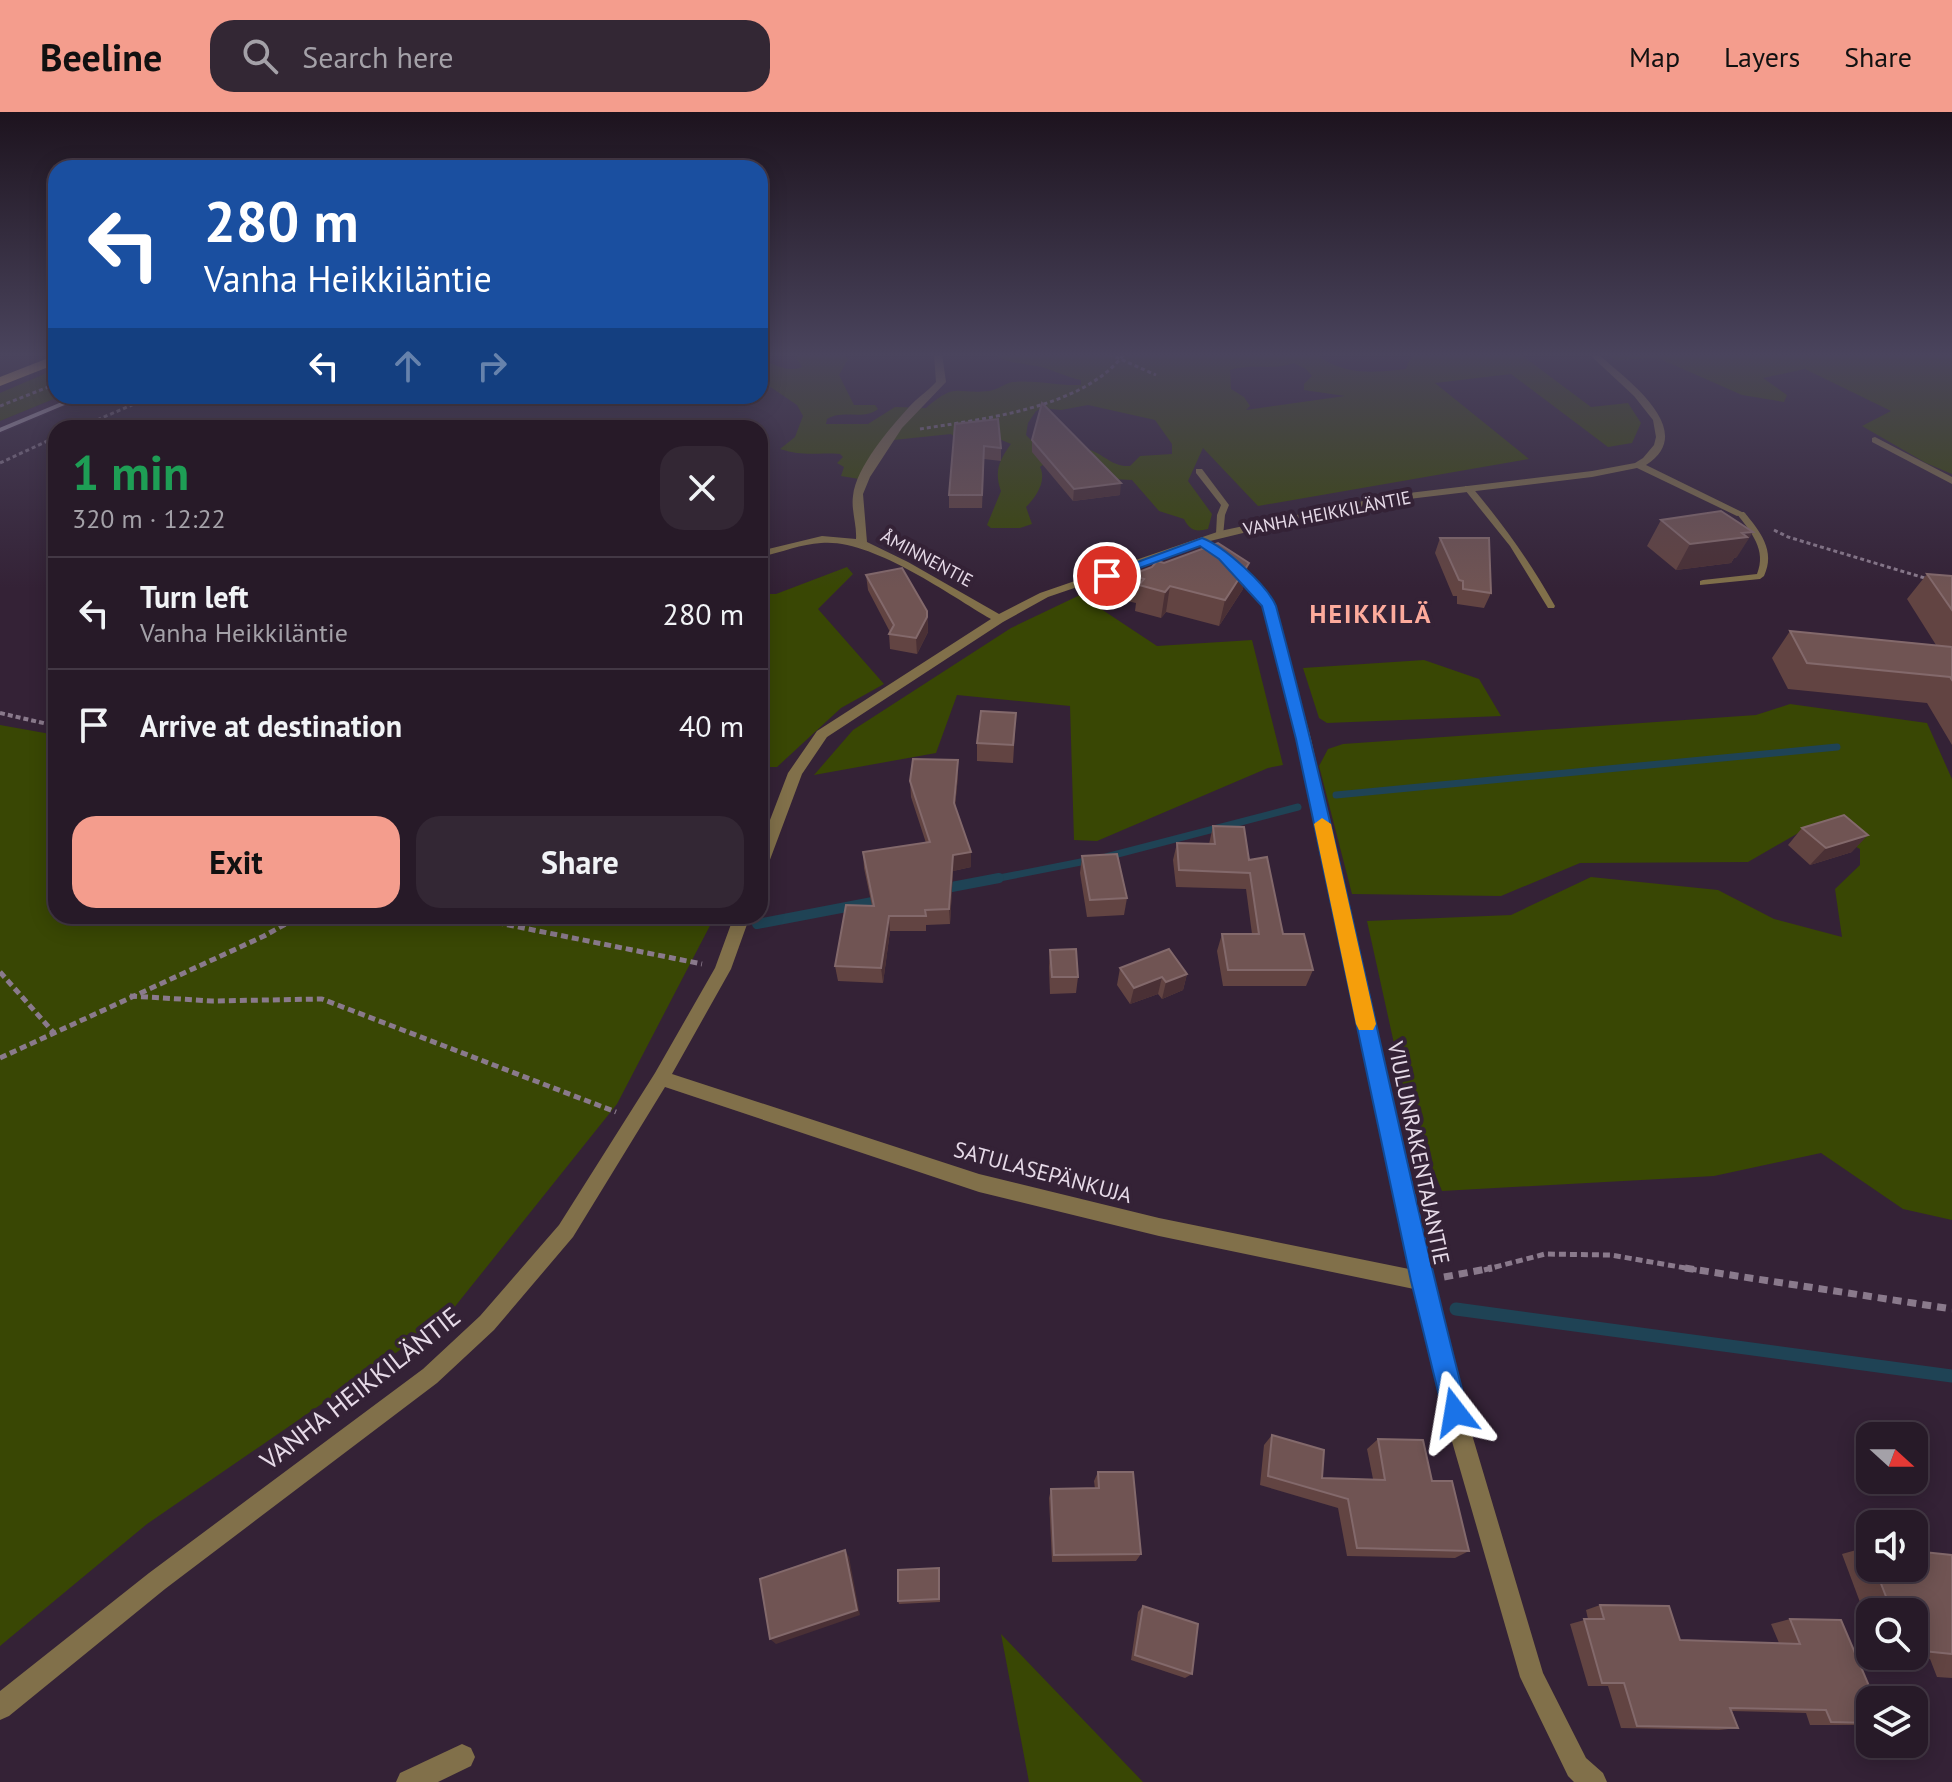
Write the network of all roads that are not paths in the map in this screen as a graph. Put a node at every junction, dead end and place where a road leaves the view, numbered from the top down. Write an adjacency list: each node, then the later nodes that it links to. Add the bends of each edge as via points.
1 (896, 432): 11 (street, ÅMINNENTIE, via 860,486 856,507)
2 (1660, 432): 4 (street, via 1659,446)
3 (1875, 440): 6 (street)
4 (1638, 465): 7 (street, VANHA HEIKKILÄNTIE); 8 (street)
5 (1199, 471): 9 (lane, via 1225,505)
6 (1952, 481)
7 (1468, 488): 9 (street, VANHA HEIKKILÄNTIE); 14 (lane, via 1527,561)
8 (1741, 514): 13 (lane, via 1756,532 1766,567 1760,576)
9 (1220, 534): 10 (street, VANHA HEIKKILÄNTIE)
10 (1202, 541): 15 (street, VANHA HEIKKILÄNTIE, via 1044,595); 19 (street, VIULUNRAKENTAJANTIE, via 1224,556 1269,606 1304,739)
11 (861, 543): 12 (street, via 822,539); 15 (street, ÅMINNENTIE)
12 (768, 552)
13 (1703, 583)
14 (1551, 606)
15 (999, 619): 16 (street, VANHA HEIKKILÄNTIE, via 822,734 795,773)
16 (768, 844)
17 (739, 924): 18 (street, VANHA HEIKKILÄNTIE, via 723,969)
18 (661, 1078): 19 (street, SATULASEPÄNKUJA, via 979,1183 1159,1227); 20 (street, VANHA HEIKKILÄNTIE, via 566,1231 460,1349)
19 (1422, 1281): 23 (street, VIULUNRAKENTAJANTIE, via 1532,1677 1577,1767)
20 (0, 1707)
21 (462, 1757): 22 (street)
22 (409, 1782)
23 (1594, 1782)

